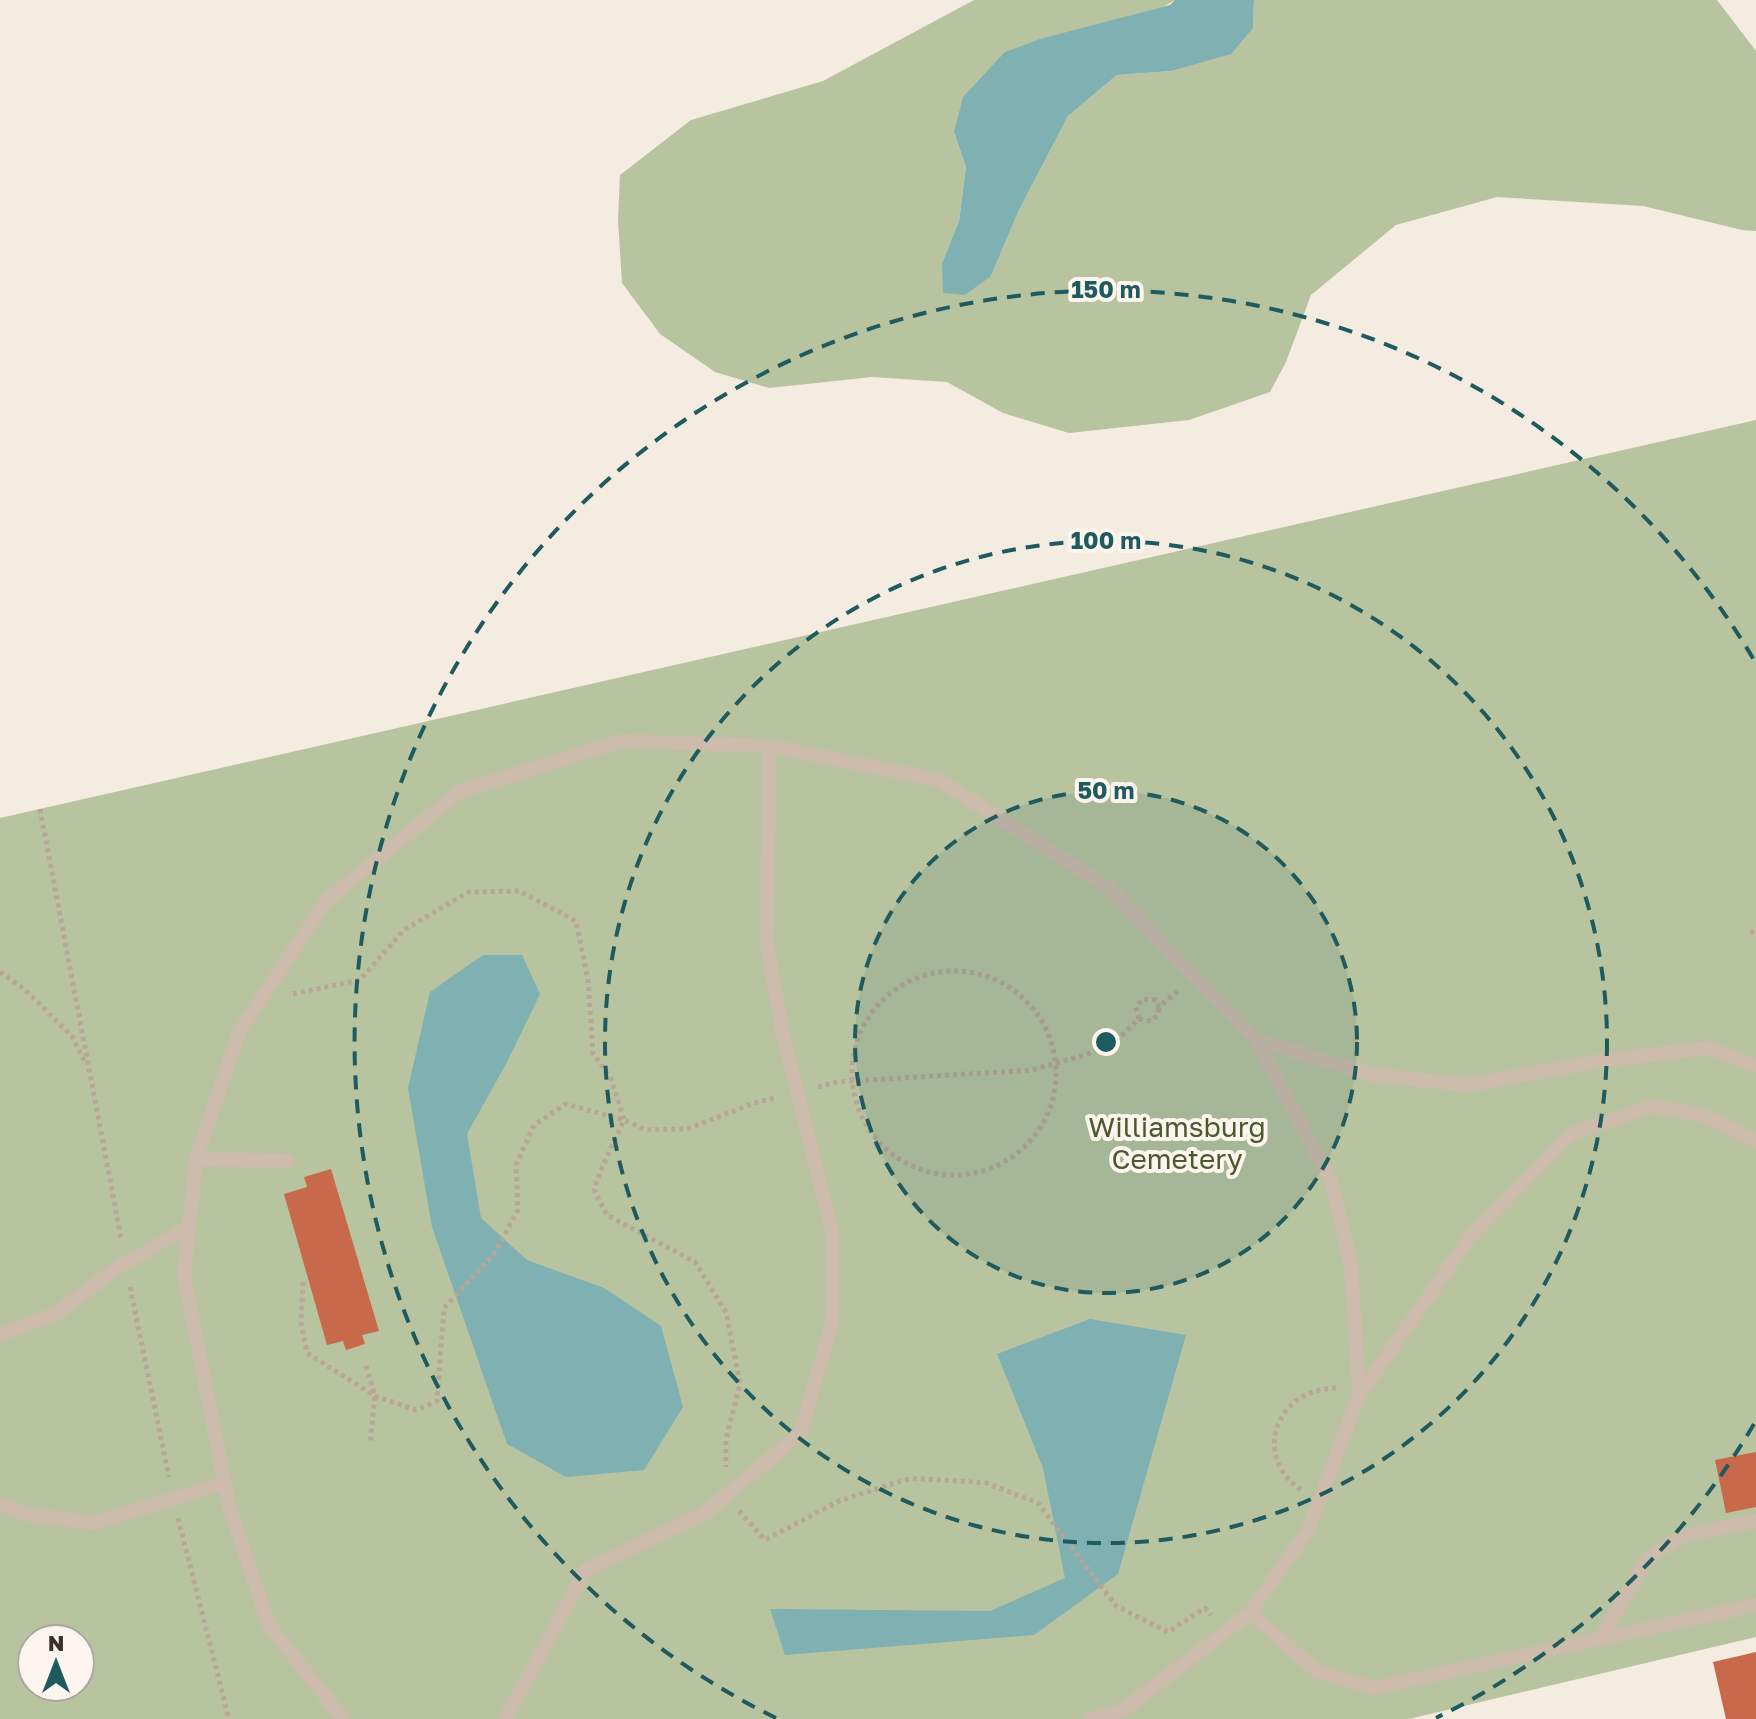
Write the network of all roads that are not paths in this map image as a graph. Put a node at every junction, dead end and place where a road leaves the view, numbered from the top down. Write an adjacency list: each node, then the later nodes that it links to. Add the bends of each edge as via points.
1 (769, 746): 2 (lane, via 939,780 1108,887); 5 (lane, via 621,741 459,792 325,902 240,1030); 17 (lane, via 767,944 782,1030 832,1231 832,1322 800,1434 705,1513 586,1570)
2 (1256, 1040): 3 (lane, via 1374,1075 1468,1085 1709,1048); 9 (lane, via 1331,1181 1351,1265)
3 (1756, 1066)
4 (1756, 1141): 9 (lane, via 1706,1116 1652,1106 1571,1134 1473,1233)
5 (196, 1159): 6 (lane); 7 (lane)
6 (288, 1161)
7 (188, 1228): 8 (lane, via 118,1267 57,1313); 10 (lane, via 184,1275)
8 (0, 1335)
9 (1359, 1395): 14 (lane, via 1308,1530)
10 (224, 1483): 11 (lane, via 94,1523 26,1514); 16 (lane, via 269,1625)
11 (0, 1504)
12 (1756, 1521): 15 (lane, via 1682,1536 1649,1557)
13 (1756, 1605): 15 (lane)
14 (1250, 1613): 15 (lane, via 1318,1672 1374,1688); 18 (lane, via 1122,1711)
15 (1600, 1639)
16 (343, 1719)
17 (505, 1719)
18 (1091, 1719)

